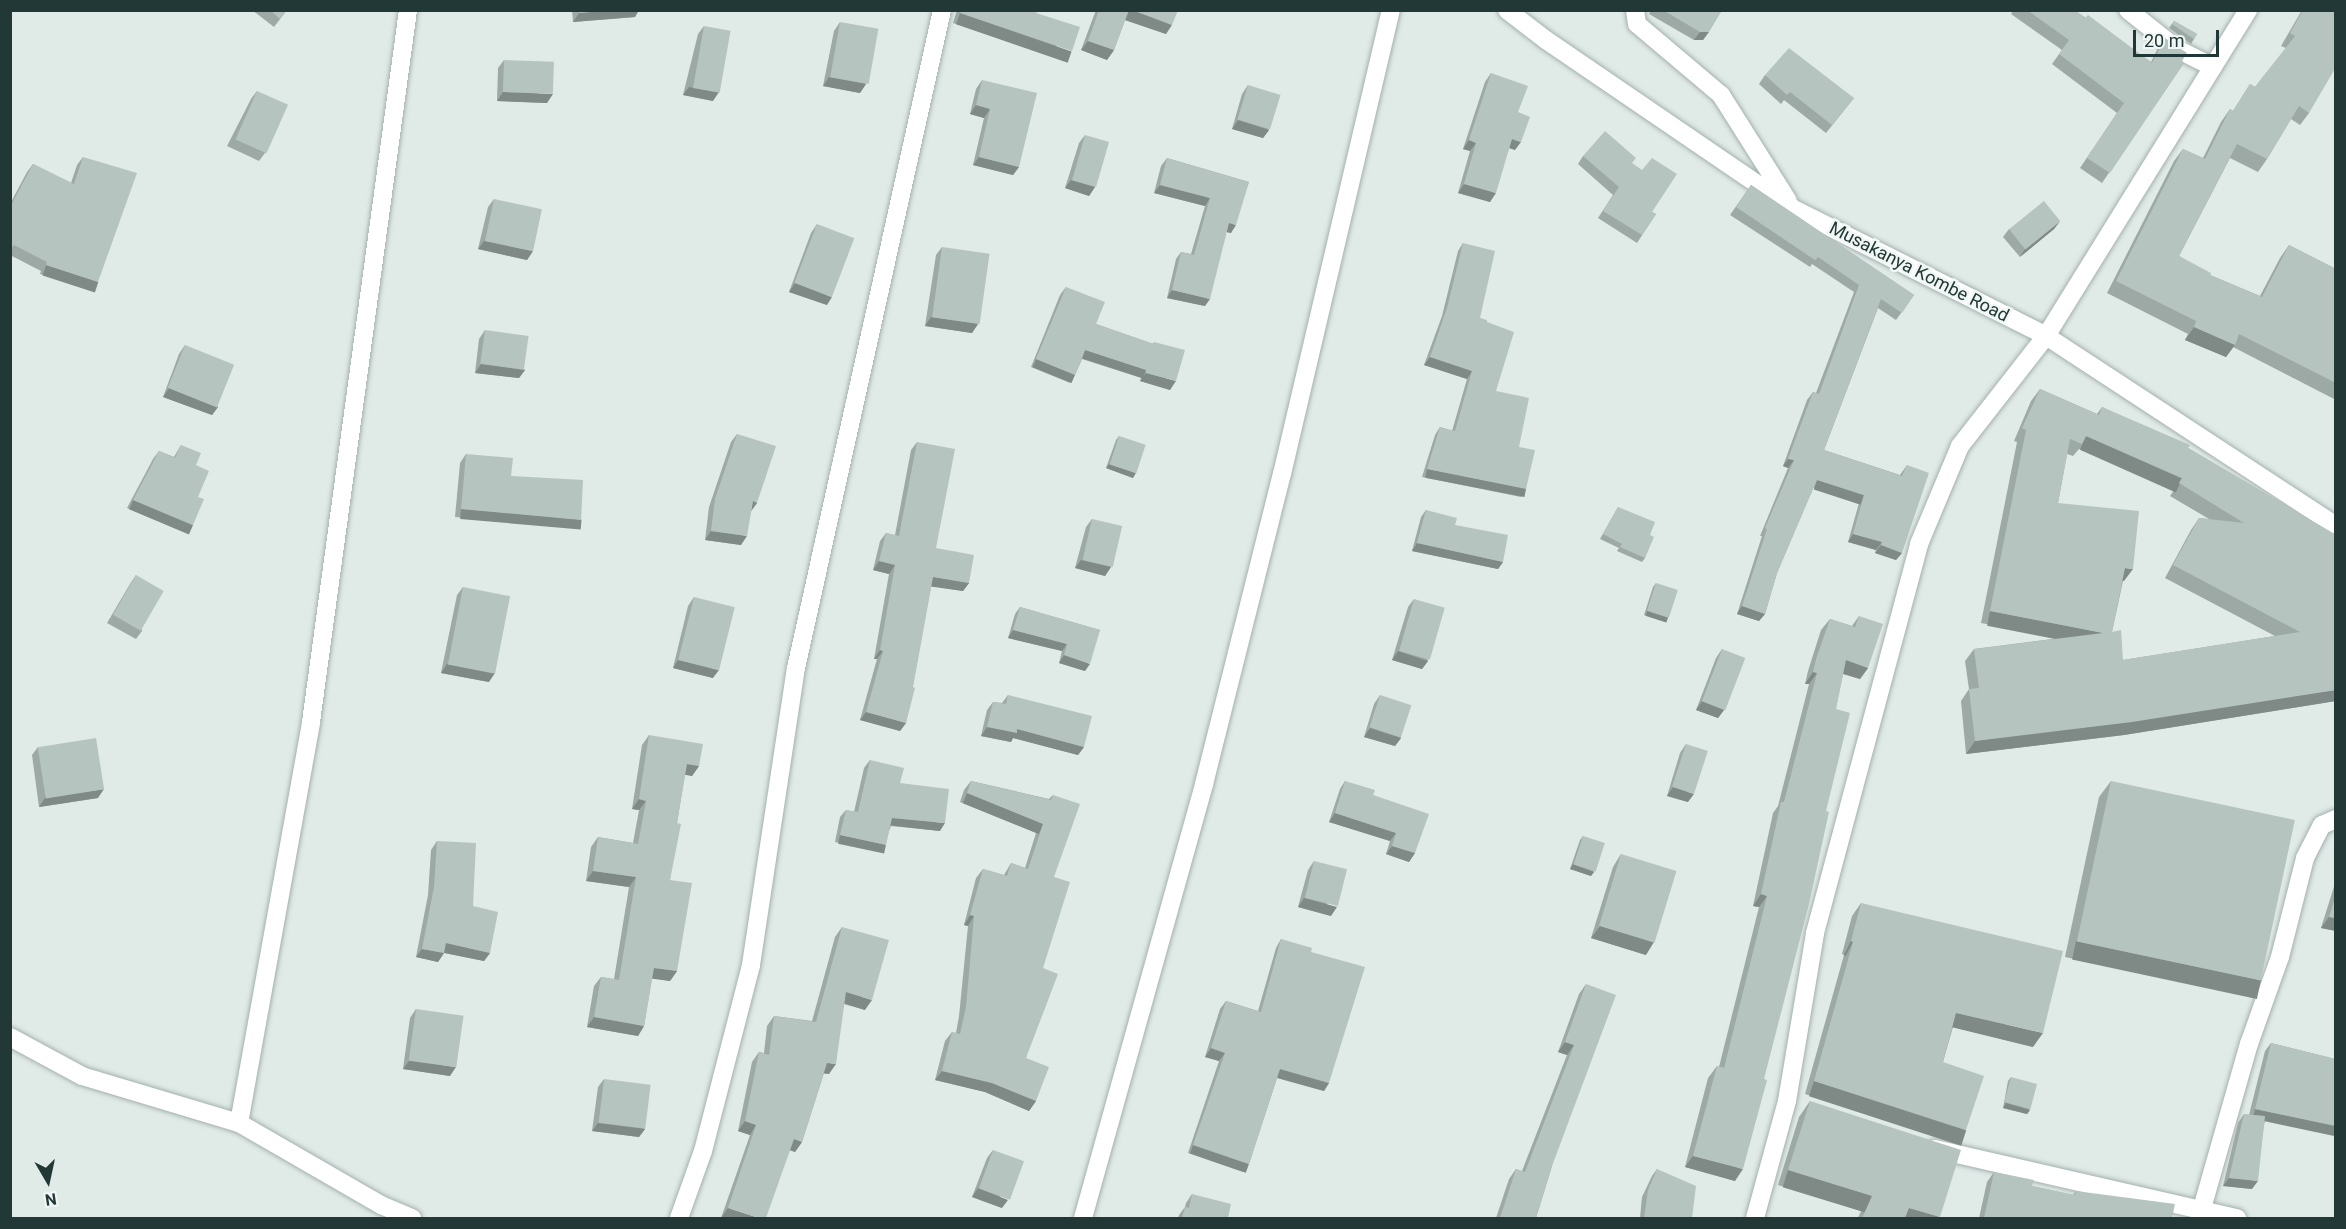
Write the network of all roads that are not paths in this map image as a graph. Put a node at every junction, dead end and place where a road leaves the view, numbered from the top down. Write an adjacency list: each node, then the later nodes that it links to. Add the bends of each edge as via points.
1 (408, 10): 16 (street, via 311,722)
2 (942, 10): 20 (street, via 795,668 751,966 703,1151)
3 (1391, 10): 21 (street, via 1210,761)
4 (1507, 10): 9 (street, Musakanya Kombe Road)
5 (1635, 10): 9 (street, via 1637,24 1721,95)
6 (2128, 10): 8 (street, via 2177,49)
7 (2248, 10): 8 (street)
8 (2213, 67): 10 (street)
9 (1792, 208): 10 (street, Musakanya Kombe Road)
10 (2046, 336): 11 (street, Musakanya Kombe Road); 14 (street, via 1960,446 1920,544 1815,933)
11 (2336, 526)
12 (2336, 819): 18 (street, via 2322,825 2305,858 2280,957 2249,1044)
13 (10, 1037): 16 (street, via 82,1076)
14 (1787, 1101): 15 (street); 22 (street)
15 (1809, 1108)
16 (239, 1123): 19 (street, via 381,1206)
17 (1920, 1144): 18 (street)
18 (2201, 1215): 23 (street)
19 (412, 1218)
20 (679, 1218)
21 (1083, 1218)
22 (1755, 1218)
23 (2237, 1218)

